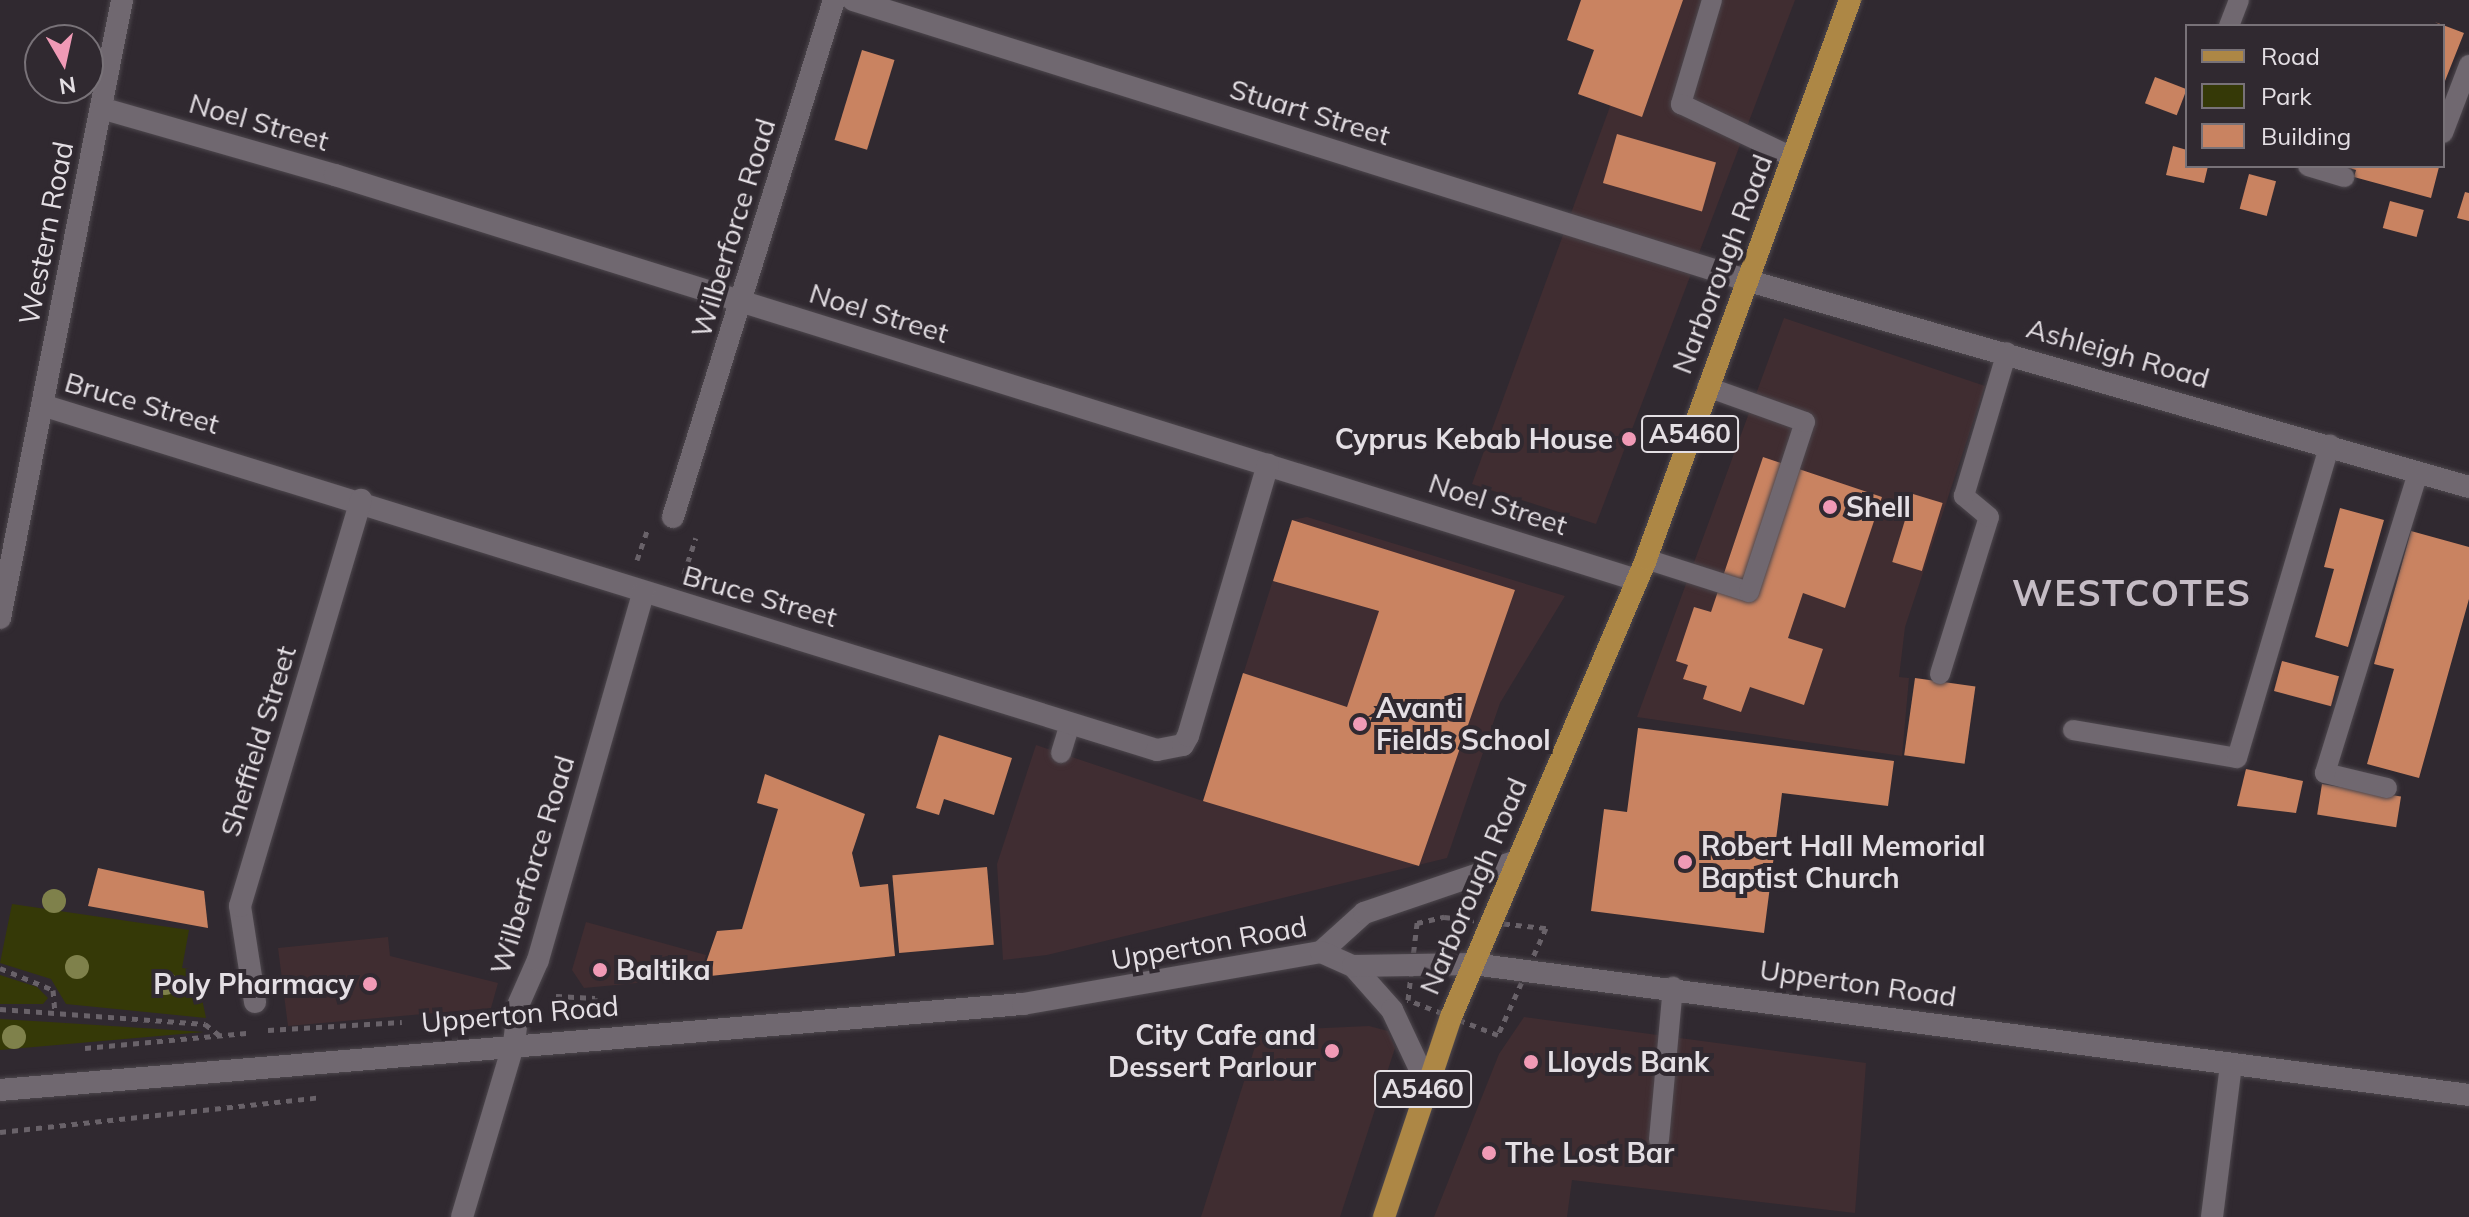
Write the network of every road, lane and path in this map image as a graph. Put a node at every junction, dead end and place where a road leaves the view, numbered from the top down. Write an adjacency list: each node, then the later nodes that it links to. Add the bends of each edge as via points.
1 (122, 0): 9 (street, Western Road)
2 (834, 0): 15 (street, Wilberforce Road)
3 (853, 0): 14 (street, Stuart Street)
4 (1712, 0): 11 (lane, via 1681,104)
5 (1850, 0): 11 (main road, Narborough Road / A5460)
6 (2239, 0): 7 (lane)
7 (2230, 24)
8 (2469, 65): 10 (lane)
9 (101, 108): 15 (street, Noel Street); 18 (street, Western Road)
10 (2445, 128)
11 (1794, 158): 14 (main road, Narborough Road / A5460)
12 (2315, 168): 13 (lane)
13 (2344, 177)
14 (1749, 281): 16 (street, Ashleigh Road); 17 (main road, Narborough Road / A5460)
15 (741, 303): 20 (street, Noel Street); 24 (street, Wilberforce Road)
16 (2007, 352): 19 (street, Ashleigh Road); 30 (lane, via 1964,496 1989,517)
17 (1707, 387): 26 (main road, Narborough Road / A5460); 26 (lane, via 1805,422 1749,592)
18 (42, 405): 23 (street, Bruce Street); 29 (street, Western Road)
19 (2330, 445): 21 (street, Ashleigh Road); 32 (lane, via 2237,758)
20 (1268, 465): 26 (street, Noel Street); 31 (street, Bruce Street, via 1183,745 1157,750)
21 (2418, 472): 22 (street, Ashleigh Road); 34 (lane, via 2325,773)
22 (2469, 487)
23 (361, 500): 27 (street, Bruce Street); 41 (street, Sheffield Street, via 240,906)
24 (662, 518): 27 (path)
25 (701, 525): 28 (path)
26 (1642, 570): 35 (main road, Narborough Road / A5460)
27 (635, 590): 28 (street, Bruce Street); 42 (street, Wilberforce Road, via 538,960)
28 (674, 602): 31 (street, Bruce Street)
29 (0, 618)
30 (1940, 674)
31 (1070, 723): 33 (lane)
32 (2073, 730)
33 (1061, 753)
34 (2387, 788)
35 (1514, 862): 36 (street, via 1364,913); 37 (main road, Narborough Road / A5460)
36 (1321, 952): 38 (street, Upperton Road); 47 (street, Upperton Road, via 1023,1004)
37 (1473, 964): 38 (street, Upperton Road); 40 (street, Upperton Road); 51 (main road, Narborough Road / A5460)
38 (1353, 966): 51 (street, via 1392,1010)
39 (0, 968): 44 (path, via 53,990)
40 (1673, 987): 50 (street, Upperton Road); 56 (lane)
41 (255, 1002)
42 (519, 1003): 47 (path, via 595,998); 48 (street, Wilberforce Road)
43 (0, 1009): 44 (path)
44 (55, 1011): 46 (path, via 205,1024)
45 (407, 1022): 46 (path)
46 (220, 1035): 49 (path)
47 (599, 1038): 48 (street, Upperton Road)
48 (514, 1043): 52 (street, Upperton Road); 57 (street, Wilberforce Road)
49 (78, 1049)
50 (2231, 1064): 53 (street, Upperton Road); 59 (street)
51 (1426, 1082): 58 (main road, Narborough Road / A5460)
52 (0, 1090)
53 (2469, 1095)
54 (330, 1096): 55 (path)
55 (0, 1132)
56 (1659, 1140)
57 (462, 1217)
58 (1384, 1217)
59 (2212, 1217)

